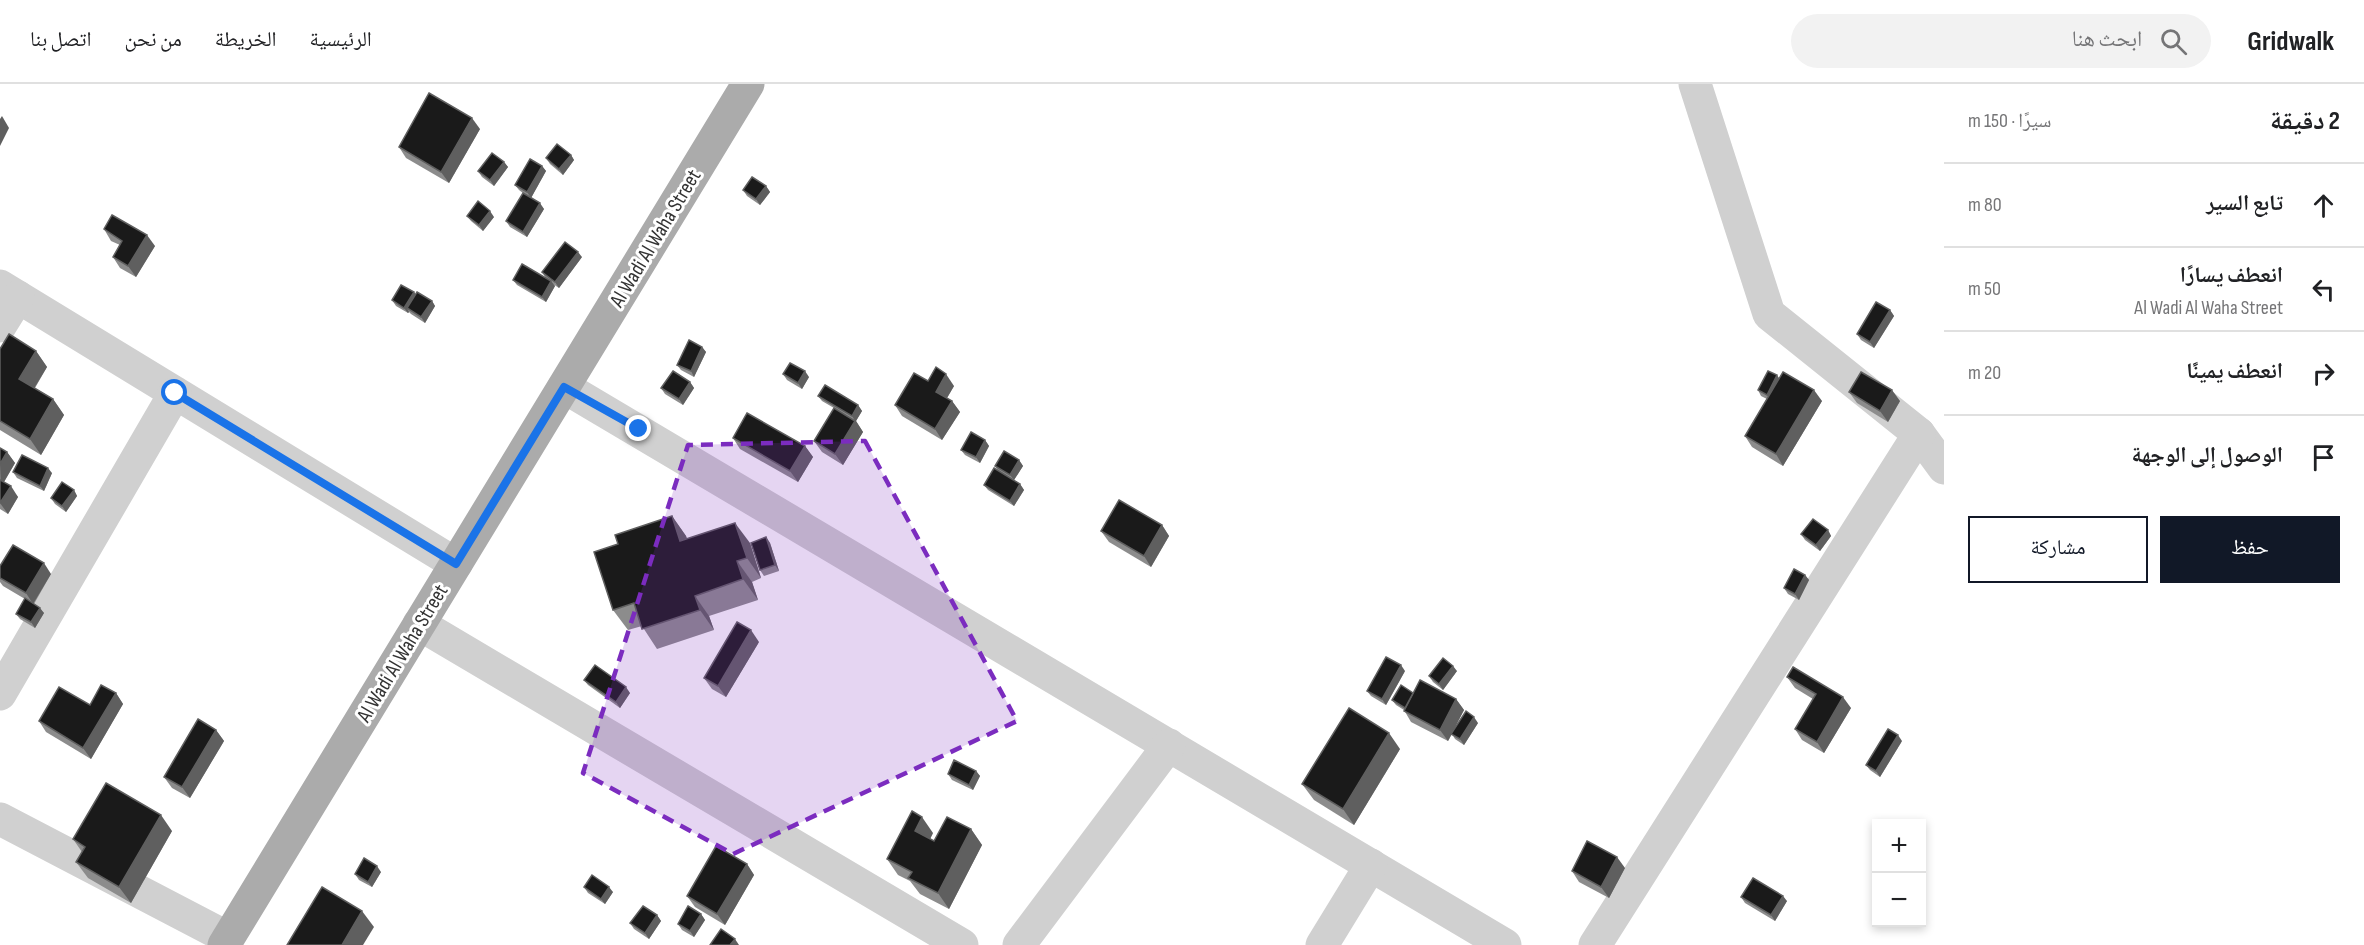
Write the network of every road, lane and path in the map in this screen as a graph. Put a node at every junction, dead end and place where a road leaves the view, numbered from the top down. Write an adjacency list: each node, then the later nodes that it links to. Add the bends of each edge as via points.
1 (748, 84): 5 (main road, Al Wadi Al Waha Street)
2 (1695, 84): 7 (street, via 1769,314)
3 (9, 292): 4 (street); 6 (street)
4 (0, 326)
5 (564, 387): 9 (main road, Al Wadi Al Waha Street); 12 (street)
6 (175, 393): 9 (street); 11 (street)
7 (1919, 434): 8 (street); 20 (street)
8 (1944, 468)
9 (456, 564): 10 (main road, Al Wadi Al Waha Street)
10 (419, 624): 15 (main road, Al Wadi Al Waha Street); 16 (street)
11 (0, 694)
12 (1169, 745): 14 (street); 17 (street)
13 (0, 819): 15 (street)
14 (1371, 865): 18 (street); 19 (street)
15 (226, 942)
16 (962, 945)
17 (1019, 945)
18 (1322, 945)
19 (1505, 945)
20 (1595, 945)

